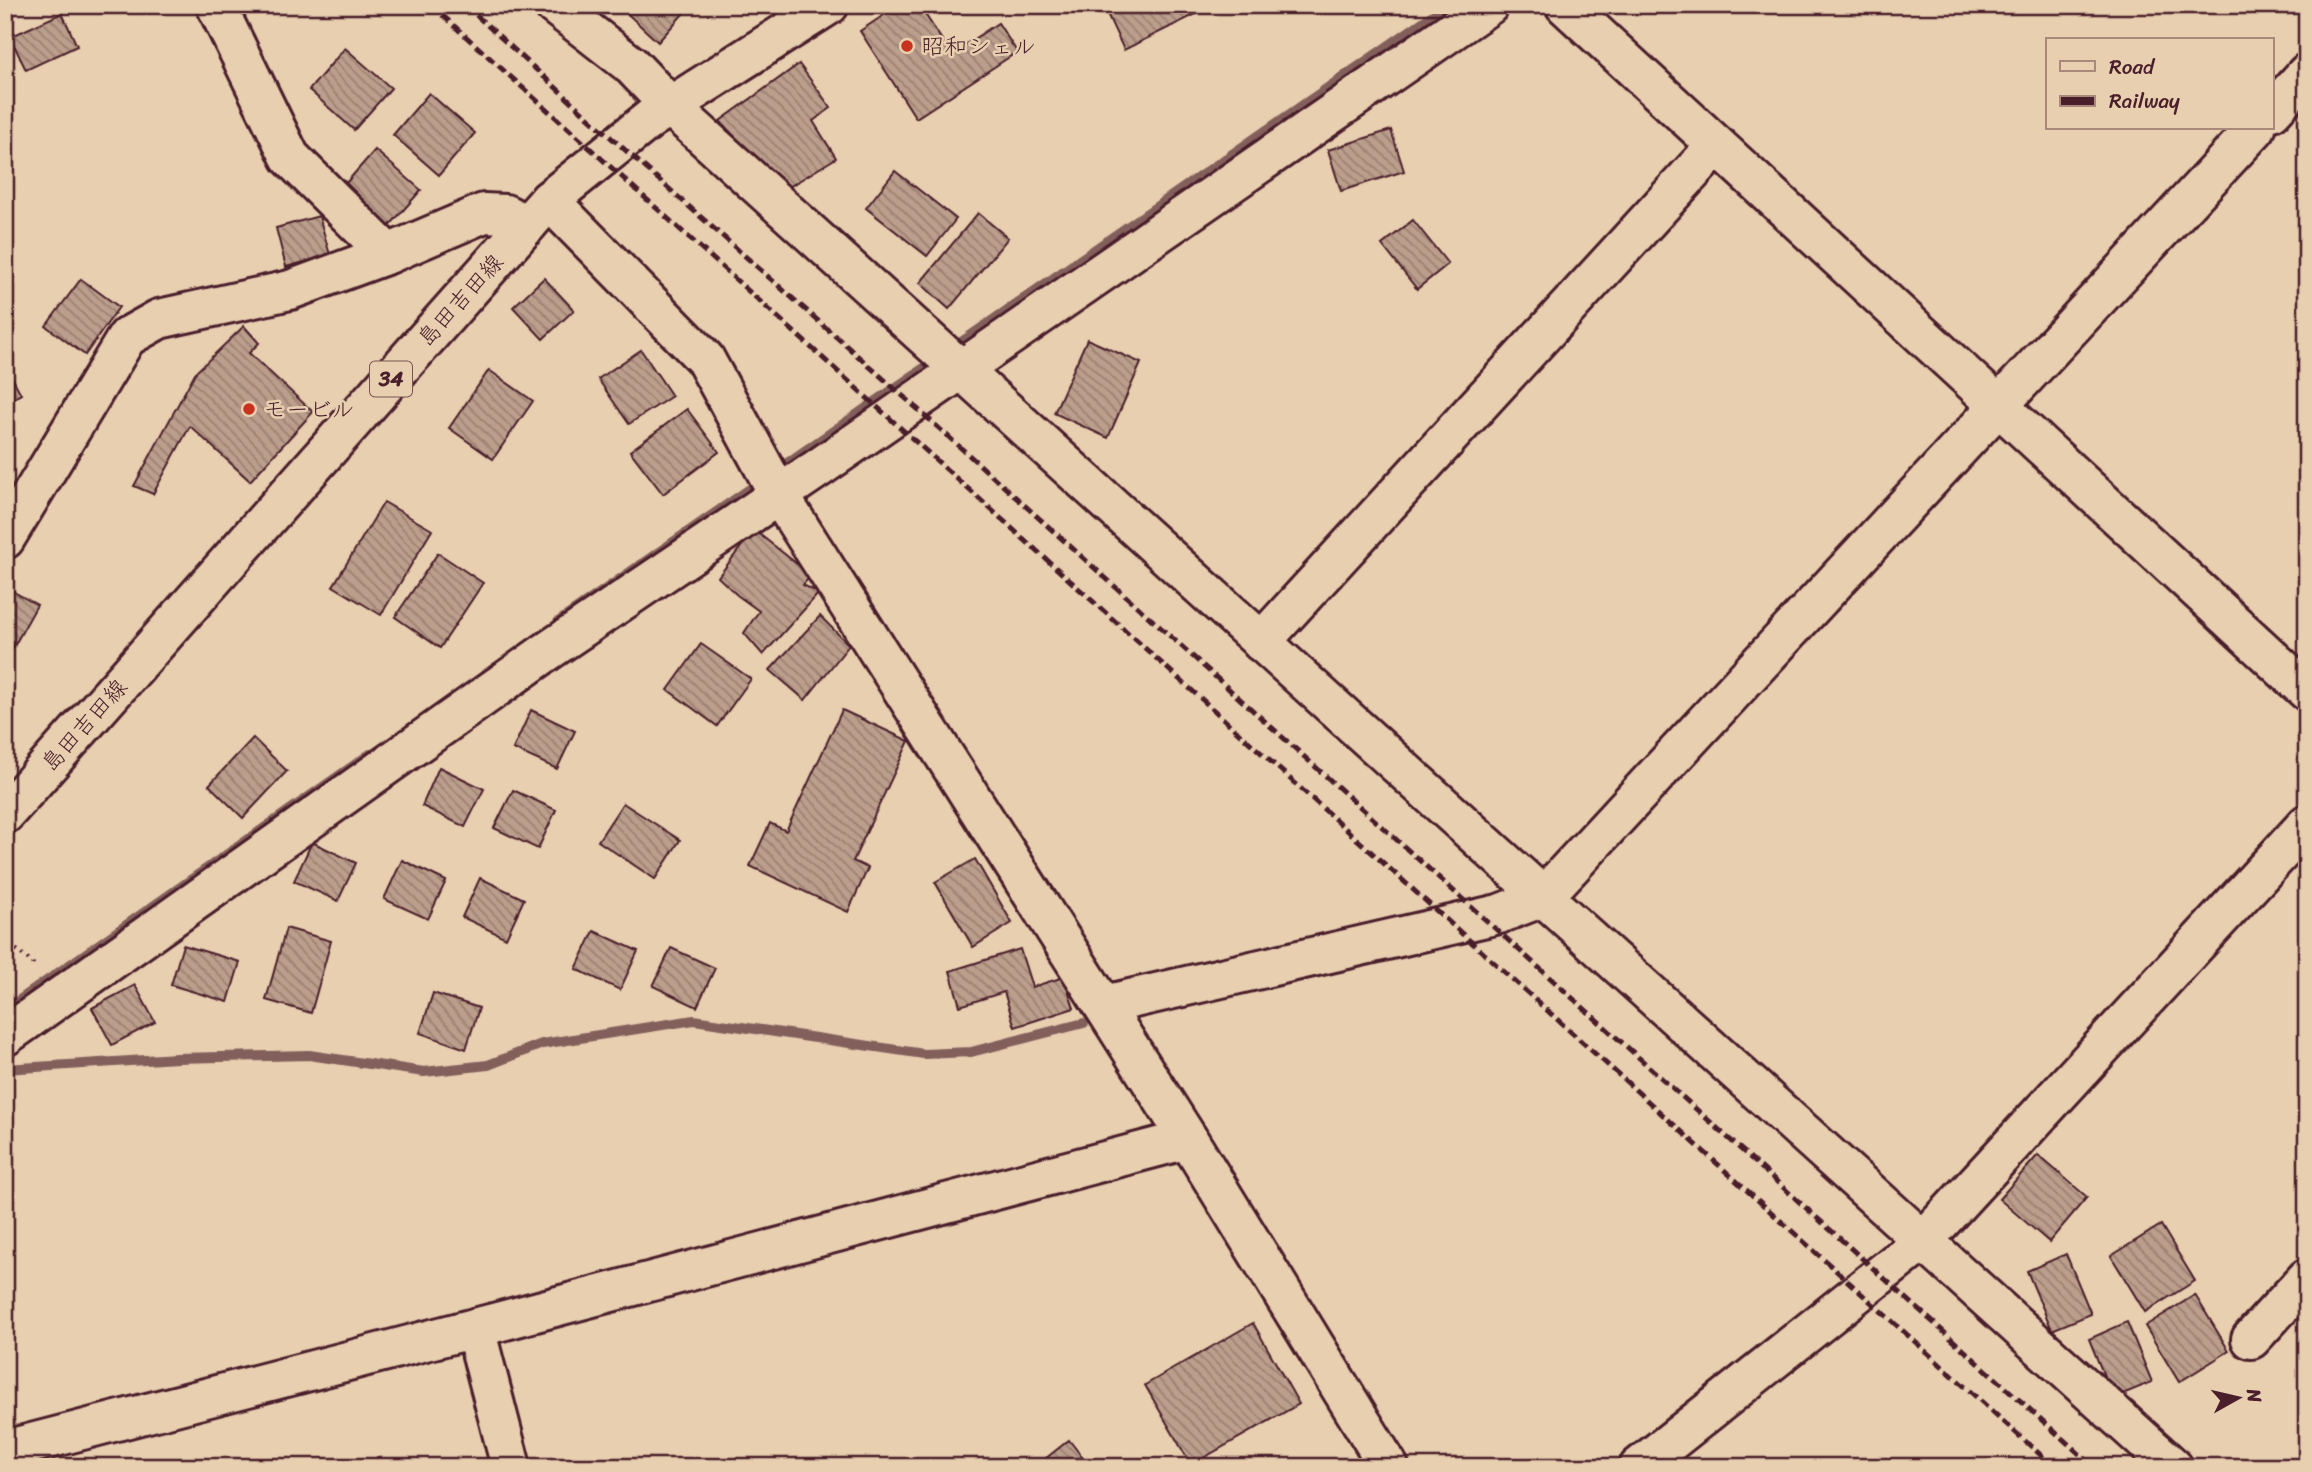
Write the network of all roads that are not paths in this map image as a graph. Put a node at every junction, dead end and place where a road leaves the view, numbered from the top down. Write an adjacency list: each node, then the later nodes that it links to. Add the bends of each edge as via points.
1 (216, 5): 12 (street, via 290,157)
2 (554, 5): 7 (street, via 631,65)
3 (829, 5): 7 (street, 島田吉田線 / 34)
4 (1489, 5): 13 (street)
5 (1564, 5): 10 (street)
6 (2307, 73): 8 (street)
7 (670, 106): 11 (street, 島田吉田線 / 34); 13 (street)
8 (2274, 109)
9 (2254, 130): 14 (street)
10 (1716, 145): 14 (street); 17 (street)
11 (538, 213): 12 (street, via 484,213); 15 (street, via 705,359); 19 (street, 島田吉田線 / 34)
12 (388, 254): 16 (street, via 290,290 159,319 127,337)
13 (961, 370): 15 (street); 17 (street)
14 (1999, 407): 18 (street); 21 (street)
15 (779, 495): 22 (street); 23 (street, via 545,653)
16 (5, 539)
17 (1261, 642): 21 (street)
18 (2307, 691)
19 (5, 814)
20 (2307, 824): 25 (street)
21 (1543, 897): 22 (street, via 1499,914); 25 (street)
22 (1104, 1005): 24 (street)
23 (5, 1035)
24 (1188, 1139): 27 (street); 31 (street)
25 (1923, 1241): 32 (street); 33 (street)
26 (2307, 1278): 28 (street)
27 (475, 1328): 29 (street); 30 (street)
28 (2251, 1339)
29 (5, 1450)
30 (511, 1467)
31 (1389, 1467)
32 (1639, 1467)
33 (2173, 1467)

